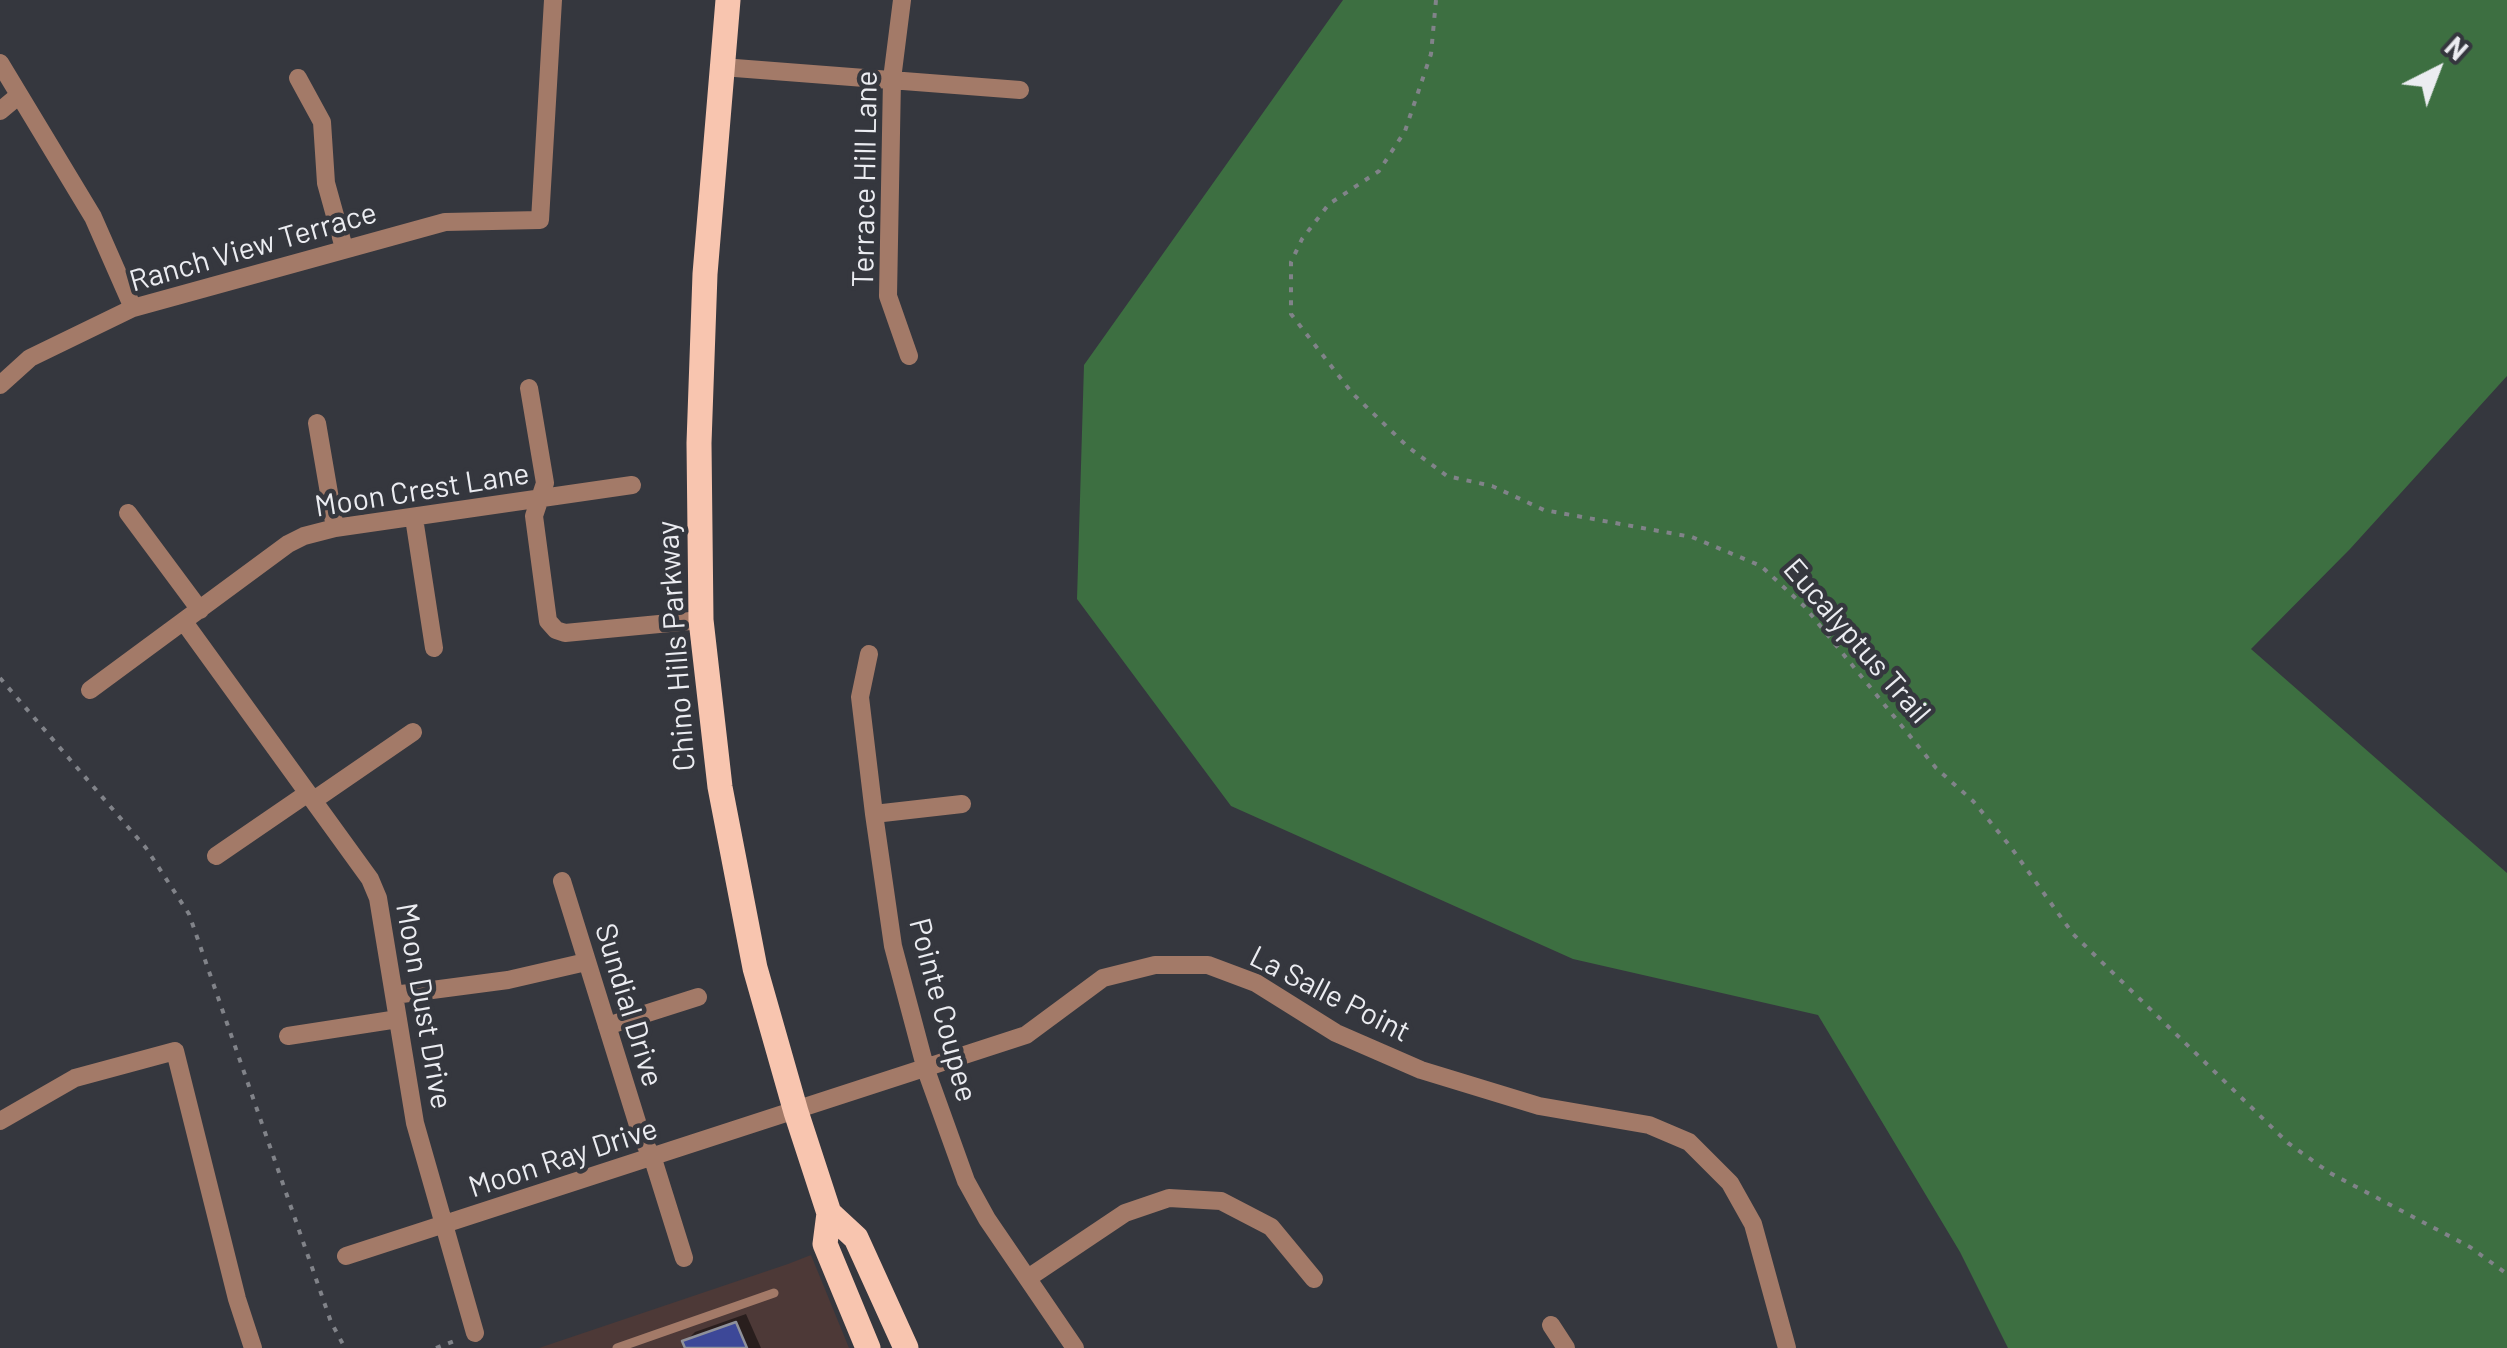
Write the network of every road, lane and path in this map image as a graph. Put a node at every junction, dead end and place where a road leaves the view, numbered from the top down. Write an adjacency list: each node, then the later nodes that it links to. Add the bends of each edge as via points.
1 (553, 0): 12 (street, Ranch View Terrace, via 540,220 446,222)
2 (728, 0): 6 (main road, Chino Hills Parkway)
3 (902, 0): 8 (street, Terrace Hill Lane)
4 (1436, 0): 50 (path, Eucalyptus Trail, via 1431,54 1404,131 1379,171 1329,204 1291,262 1291,314 1352,393 1448,476 1492,486 1544,510 1692,538 1761,566 1804,606 1936,768 1973,802 2073,934 2288,1143)
5 (0, 64): 10 (street)
6 (722, 67): 8 (street); 24 (main road, Chino Hills Parkway, via 701,358)
7 (298, 78): 12 (street, via 322,122 326,183)
8 (892, 79): 9 (street); 14 (street, Terrace Hill Lane, via 888,296)
9 (1020, 90)
10 (18, 96): 11 (street); 13 (street, via 93,218)
11 (0, 111)
12 (344, 248): 13 (street, Ranch View Terrace)
13 (133, 308): 15 (street, Ranch View Terrace, via 30,358)
14 (909, 356)
15 (0, 385)
16 (529, 388): 19 (street, via 545,483)
17 (317, 422): 22 (street)
18 (632, 485): 19 (street, Moon Crest Lane)
19 (538, 500): 21 (street, Moon Crest Lane); 24 (street, via 538,551 548,621 556,630)
20 (128, 513): 23 (street)
21 (414, 518): 22 (street, Moon Crest Lane); 26 (street)
22 (334, 528): 23 (street, Moon Crest Lane, via 288,544)
23 (200, 610): 25 (street, Moon Crest Lane)
24 (701, 620): 43 (main road, Chino Hills Parkway, via 720,787 746,925)
25 (184, 622): 29 (street, Moon Crest Lane); 31 (street, Moon Dust Drive)
26 (434, 648)
27 (869, 654): 33 (street, Pointe Coupee, via 860,697)
28 (0, 678): 57 (path, via 146,848 188,914)
29 (90, 690)
30 (413, 732): 31 (street)
31 (311, 797): 34 (street); 37 (street, Moon Dust Drive, via 378,898)
32 (962, 804): 33 (street)
33 (874, 814): 42 (street, Pointe Coupee, via 893,946)
34 (216, 856)
35 (562, 881): 36 (street, Sundial Drive)
36 (586, 962): 37 (street); 40 (street, Sundial Drive)
37 (394, 995): 39 (street, Moon Dust Drive)
38 (698, 996): 40 (street)
39 (398, 1019): 41 (street); 47 (street, Moon Dust Drive, via 415,1123)
40 (607, 1026): 45 (street, Sundial Drive)
41 (288, 1036)
42 (926, 1070): 43 (street, La Salle Point); 51 (street, Pointe Coupee, via 966,1181); 64 (street, La Salle Point, via 1026,1035 1103,978 1155,965 1208,965 1256,983 1336,1033 1420,1070 1539,1106 1650,1125 1689,1142 1730,1183 1753,1224)
43 (796, 1112): 45 (street, Moon Ray Drive); 46 (main road, Chino Hills Parkway)
44 (0, 1121): 56 (street, via 75,1078 175,1051)
45 (653, 1159): 47 (street, Moon Ray Drive); 49 (street, Sundial Drive)
46 (830, 1213): 60 (main road, Chino Hills Parkway, via 824,1244); 61 (main road, Chino Hills Parkway, via 856,1238)
47 (446, 1224): 48 (street, Moon Ray Drive); 55 (street, Moon Dust Drive)
48 (346, 1256)
49 (684, 1258)
50 (2507, 1274)
51 (1028, 1278): 52 (street, via 1125,1213 1169,1198 1221,1201 1271,1227); 62 (street, Pointe Coupee)
52 (1314, 1279)
53 (774, 1293): 59 (lane)
54 (1551, 1326): 63 (street)
55 (475, 1333): 58 (path)
56 (253, 1348)
57 (345, 1348)
58 (436, 1348)
59 (617, 1348)
60 (868, 1348)
61 (906, 1348)
62 (1075, 1348)
63 (1566, 1348)
64 (1787, 1348)

